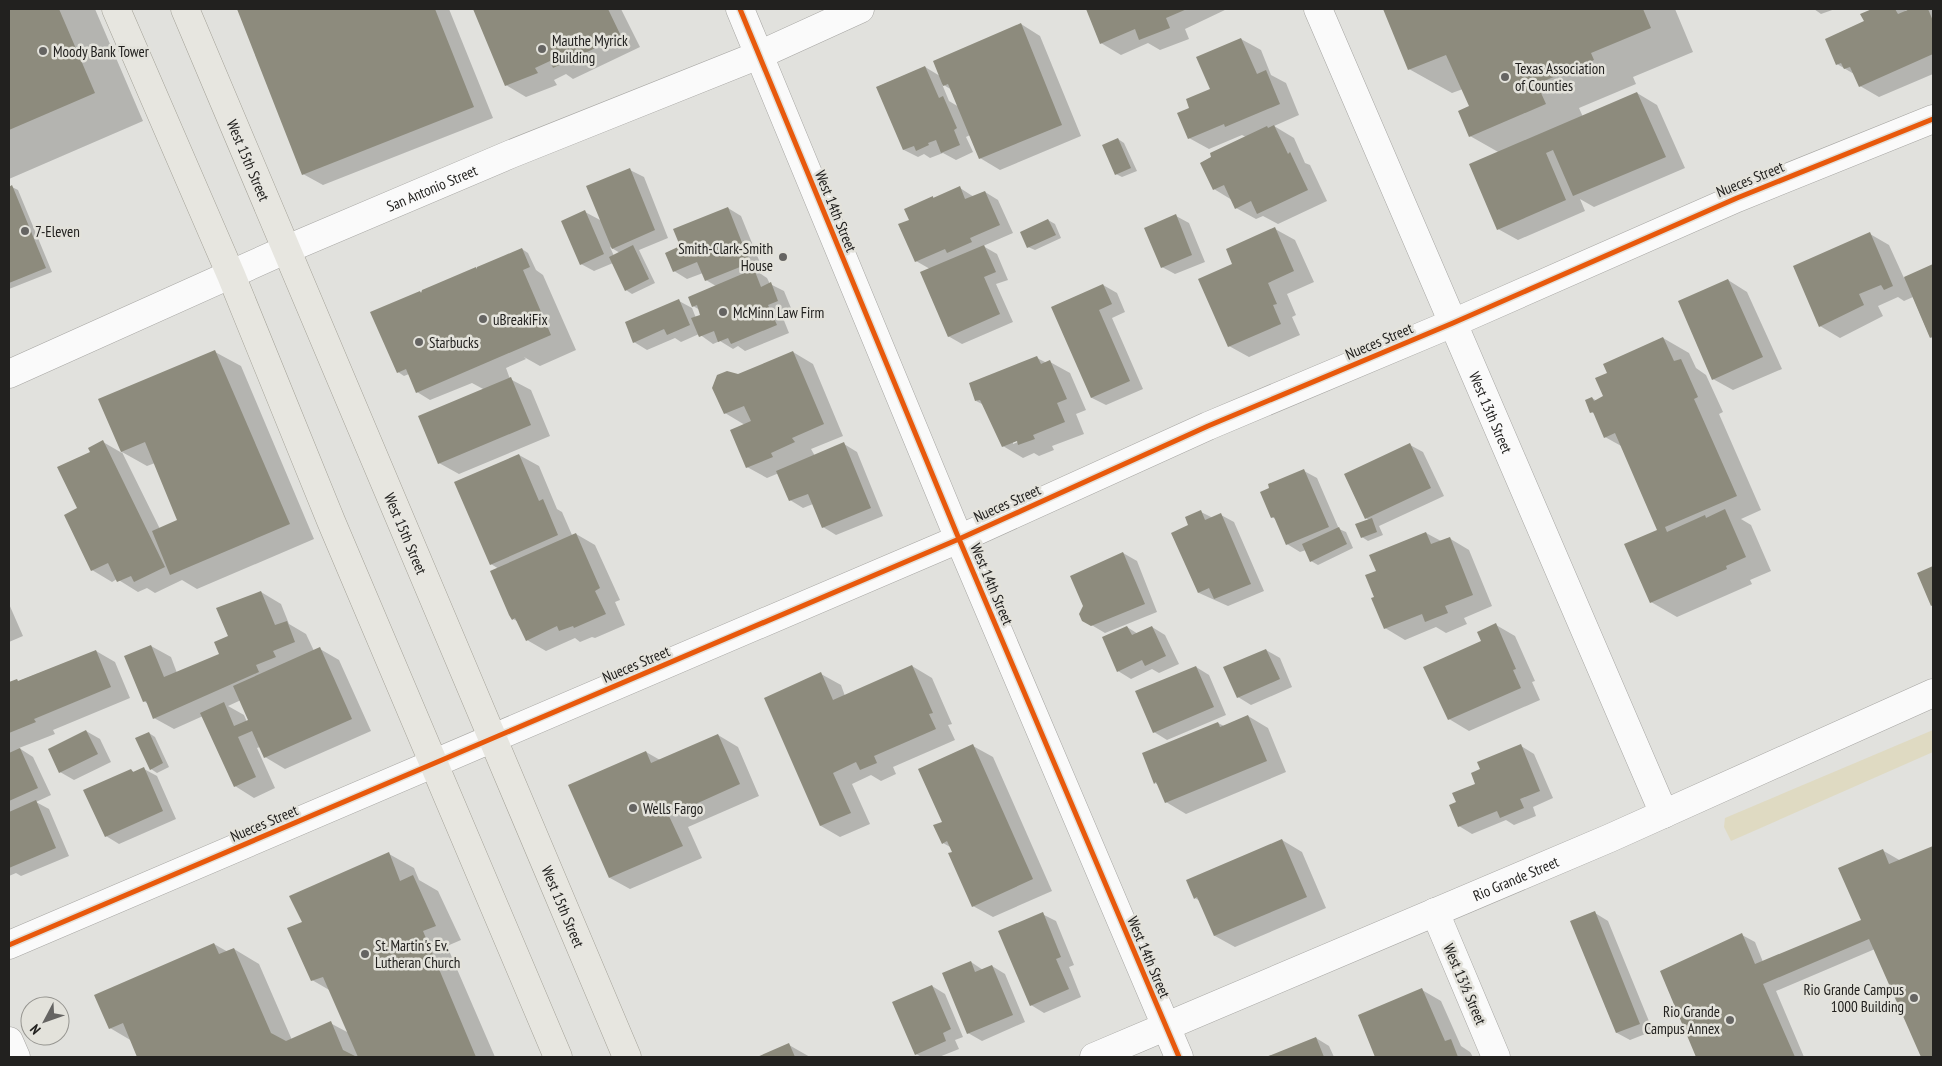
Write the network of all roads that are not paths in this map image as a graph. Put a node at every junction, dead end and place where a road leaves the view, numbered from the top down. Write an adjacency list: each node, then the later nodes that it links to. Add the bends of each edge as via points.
1 (116, 9): 9 (main road)
2 (185, 9): 8 (main road, West 15th Street)
3 (740, 9): 6 (street, West 14th Street)
4 (860, 9): 6 (street, San Antonio Street)
5 (1318, 9): 10 (street, West 13th Street)
6 (759, 55): 8 (street, San Antonio Street, via 511,154); 12 (street, West 14th Street)
7 (1933, 119): 10 (street, Nueces Street, via 1737,198)
8 (285, 250): 9 (street, San Antonio Street); 14 (main road, West 15th Street)
9 (231, 275): 11 (street, San Antonio Street); 15 (main road)
10 (1453, 323): 12 (street, Nueces Street, via 1208,426); 16 (street, West 13th Street)
11 (9, 374)
12 (959, 539): 14 (street, Nueces Street); 19 (street, West 14th Street)
13 (1933, 694): 16 (street, Rio Grande Street)
14 (492, 739): 15 (street, Nueces Street); 23 (main road, West 15th Street)
15 (434, 764): 18 (street, Nueces Street); 22 (main road)
16 (1664, 814): 17 (street, Rio Grande Street)
17 (1435, 912): 19 (street, Rio Grande Street); 26 (street, West 13½ Street)
18 (9, 945)
19 (1166, 1027): 24 (street, Rio Grande Street); 25 (street, West 14th Street)
20 (9, 1041): 21 (street)
21 (16, 1057)
22 (558, 1057)
23 (627, 1057)
24 (1094, 1057)
25 (1179, 1057)
26 (1496, 1057)

